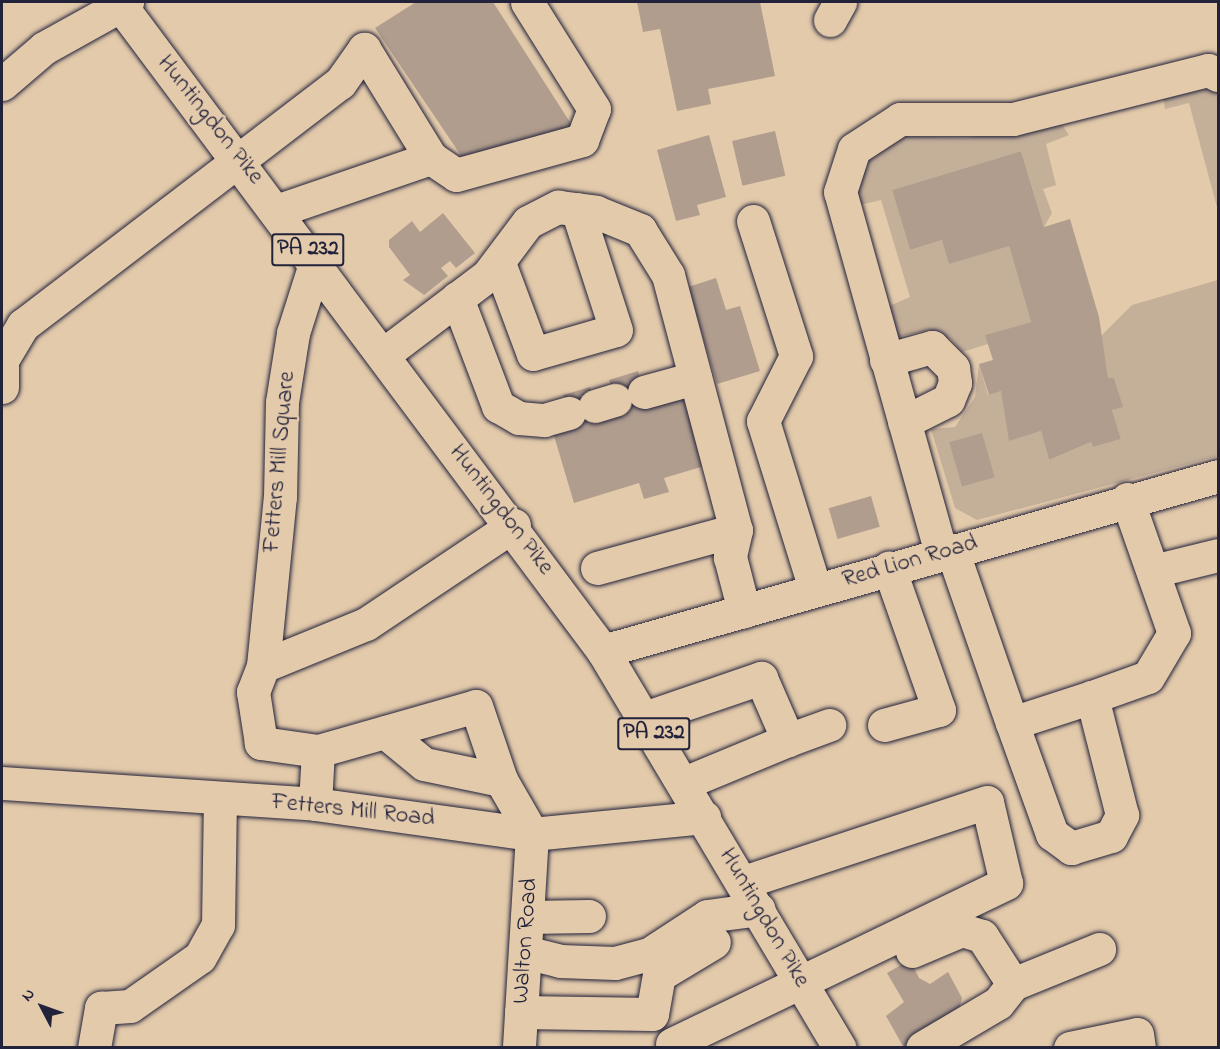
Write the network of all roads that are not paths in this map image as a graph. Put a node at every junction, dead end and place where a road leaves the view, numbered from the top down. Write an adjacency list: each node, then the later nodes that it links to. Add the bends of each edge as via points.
1 (527, 2): 6 (main road, via 594,109 582,140 456,175)
2 (122, 3): 4 (main road, via 44,48); 5 (main road, Huntingdon Pike / PA 232)
3 (1218, 75): 14 (main road, via 1208,70 1013,119 954,123 900,119 854,149 840,192)
4 (2, 84)
5 (238, 158): 6 (main road, via 340,83 364,50); 8 (main road, Huntingdon Pike / PA 232); 16 (main road, via 46,306 10,342 2,360)
6 (431, 158): 8 (main road)
7 (577, 209): 11 (main road, via 558,207 528,222); 11 (main road, via 616,330 533,354); 15 (main road, via 640,230 668,274)
8 (279, 210): 10 (main road, Huntingdon Pike / PA 232)
9 (753, 221): 27 (main road, via 796,356 763,421)
10 (316, 261): 13 (main road, Huntingdon Pike / PA 232); 30 (main road, Fetters Mill Square, via 293,333 282,402 279,497)
11 (499, 263): 12 (main road)
12 (457, 298): 13 (main road); 15 (main road, via 498,406 519,418 544,420)
13 (384, 354): 20 (main road, Huntingdon Pike / PA 232)
14 (886, 360): 17 (main road); 17 (main road, via 932,347 953,368 955,383 948,400)
15 (695, 378): 21 (main road)
16 (2, 387)
17 (904, 422): 22 (main road)
18 (1218, 476): 19 (main road, Red Lion Road)
19 (1127, 499): 22 (main road, Red Lion Road); 26 (main road)
20 (514, 525): 29 (main road, Huntingdon Pike / PA 232); 30 (main road, via 366,624)
21 (736, 531): 24 (main road); 28 (main road, via 730,557)
22 (946, 551): 25 (main road, Red Lion Road); 33 (main road)
23 (1218, 555): 26 (main road)
24 (597, 568)
25 (889, 568): 27 (main road, Red Lion Road); 35 (main road, via 939,710)
26 (1153, 571): 31 (main road, via 1174,633 1164,658 1148,677)
27 (815, 589): 28 (main road, Red Lion Road)
28 (744, 611): 29 (main road, Red Lion Road)
29 (603, 651): 32 (main road, Huntingdon Pike / PA 232)
30 (263, 666): 38 (main road, Fetters Mill Square, via 253,692 261,743)
31 (1092, 697): 33 (main road); 33 (main road, via 1122,815 1112,836 1071,848 1052,834)
32 (644, 718): 37 (main road, via 761,678); 41 (main road, Huntingdon Pike / PA 232)
33 (1012, 723)
34 (829, 725): 37 (main road)
35 (884, 725)
36 (385, 732): 38 (main road); 39 (main road, via 424,764); 39 (main road, via 476,706)
37 (788, 740): 41 (main road)
38 (318, 751): 43 (main road)
39 (501, 780): 45 (main road)
40 (2, 783): 42 (main road, Fetters Mill Road)
41 (684, 783): 44 (main road, Huntingdon Pike / PA 232)
42 (220, 799): 43 (main road, Fetters Mill Road); 58 (main road, via 218,925 200,957 130,1006 101,1008)
43 (315, 804): 45 (main road, Fetters Mill Road)
44 (704, 817): 45 (main road, Fetters Mill Road); 46 (main road, Huntingdon Pike / PA 232)
45 (532, 834): 47 (main road, Walton Road)
46 (751, 895): 51 (main road, via 707,916 649,954 615,963 560,961); 52 (main road, Huntingdon Pike / PA 232); 52 (main road, via 987,802 1006,883)
47 (527, 916): 48 (main road); 51 (main road, Walton Road)
48 (589, 916)
49 (714, 942): 55 (main road, via 659,975)
50 (1099, 949): 53 (main road)
51 (525, 952): 54 (main road, Walton Road)
52 (800, 979): 53 (main road, via 878,965 962,930 982,936); 56 (main road); 57 (main road, Huntingdon Pike / PA 232)
53 (1013, 984): 60 (main road, via 998,1003)
54 (521, 1012): 55 (main road); 59 (main road, Walton Road)
55 (652, 1014): 56 (main road)
56 (673, 1046)
57 (836, 1046)
58 (94, 1047)
59 (519, 1047)
60 (922, 1047)
61 (1070, 1047): 62 (main road, via 1137,1034)
62 (1139, 1047)

